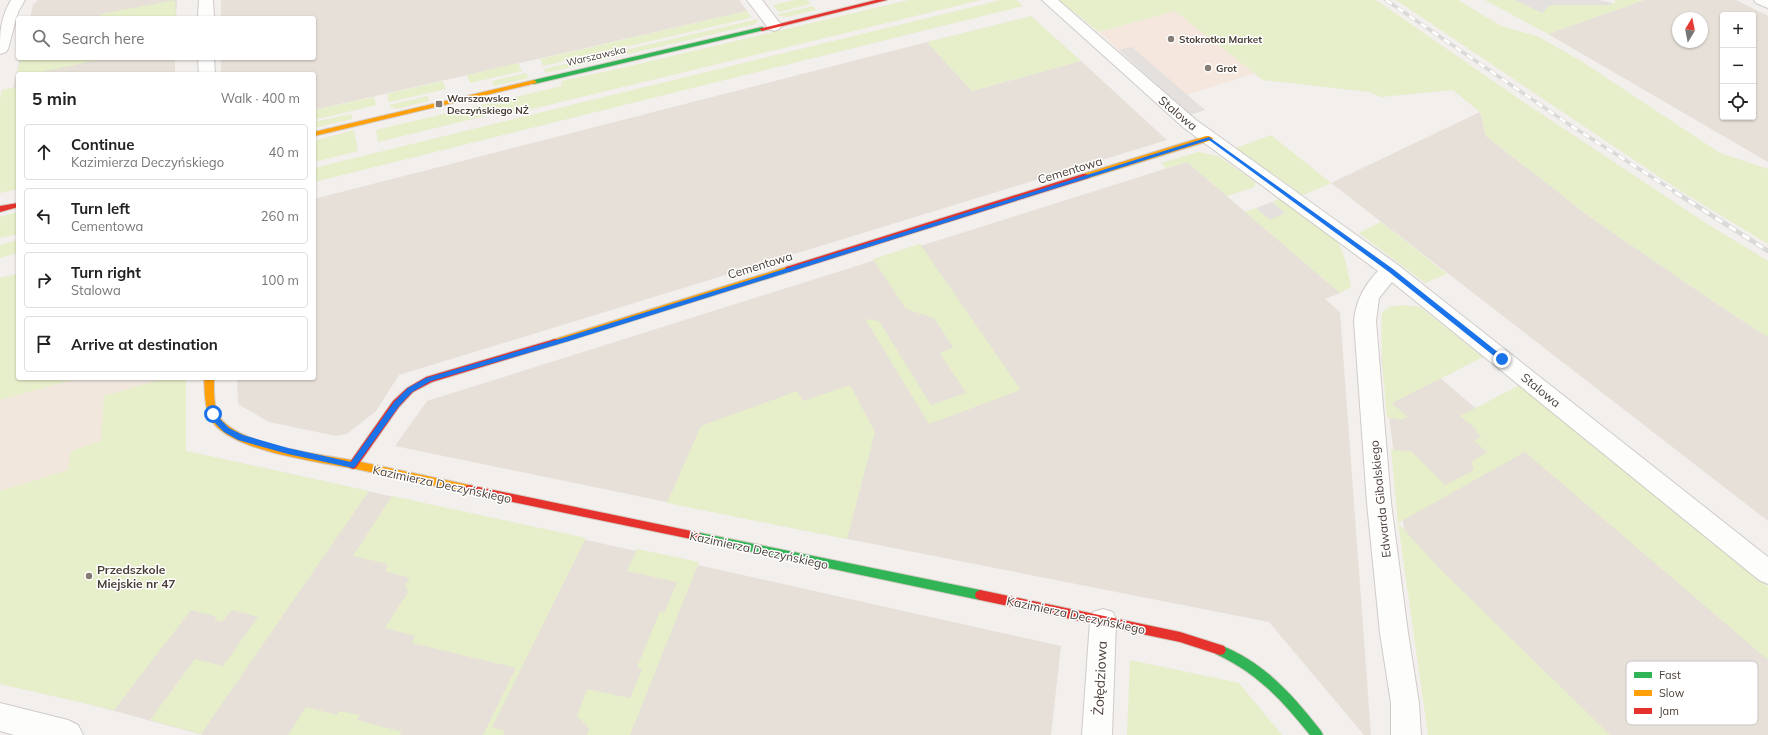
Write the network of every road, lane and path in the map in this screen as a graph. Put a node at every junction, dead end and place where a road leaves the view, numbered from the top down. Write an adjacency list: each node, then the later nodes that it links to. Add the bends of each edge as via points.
1 (18, 0): 10 (street, via 10,12)
2 (206, 0): 8 (street)
3 (754, 0): 9 (street)
4 (884, 0): 9 (street, Warszawska)
5 (1049, 0): 14 (street, Stalowa)
6 (1760, 0): 7 (street)
7 (1768, 4)
8 (206, 16)
9 (774, 26): 13 (street, Warszawska)
10 (0, 46)
11 (206, 60): 12 (street)
12 (207, 72)
13 (316, 134)
14 (1209, 138): 17 (street, Stalowa); 19 (street, Cementowa, via 429,380 410,390 396,404)
15 (16, 205): 16 (street)
16 (0, 209)
17 (1391, 270): 20 (street, Stalowa); 26 (street, Edwarda Gibalskiego, via 1369,296 1365,321 1379,503 1405,703)
18 (210, 380): 19 (street, Kazimierza Deczyńskiego, via 213,414 226,430 258,443)
19 (353, 465): 21 (street, Kazimierza Deczyńskiego)
20 (1768, 572)
21 (1103, 621): 24 (street, Żołędziowa); 25 (street, Kazimierza Deczyńskiego, via 1180,637 1237,657 1268,678)
22 (0, 717): 23 (street)
23 (68, 735)
24 (1097, 735)
25 (1317, 735)
26 (1406, 735)

